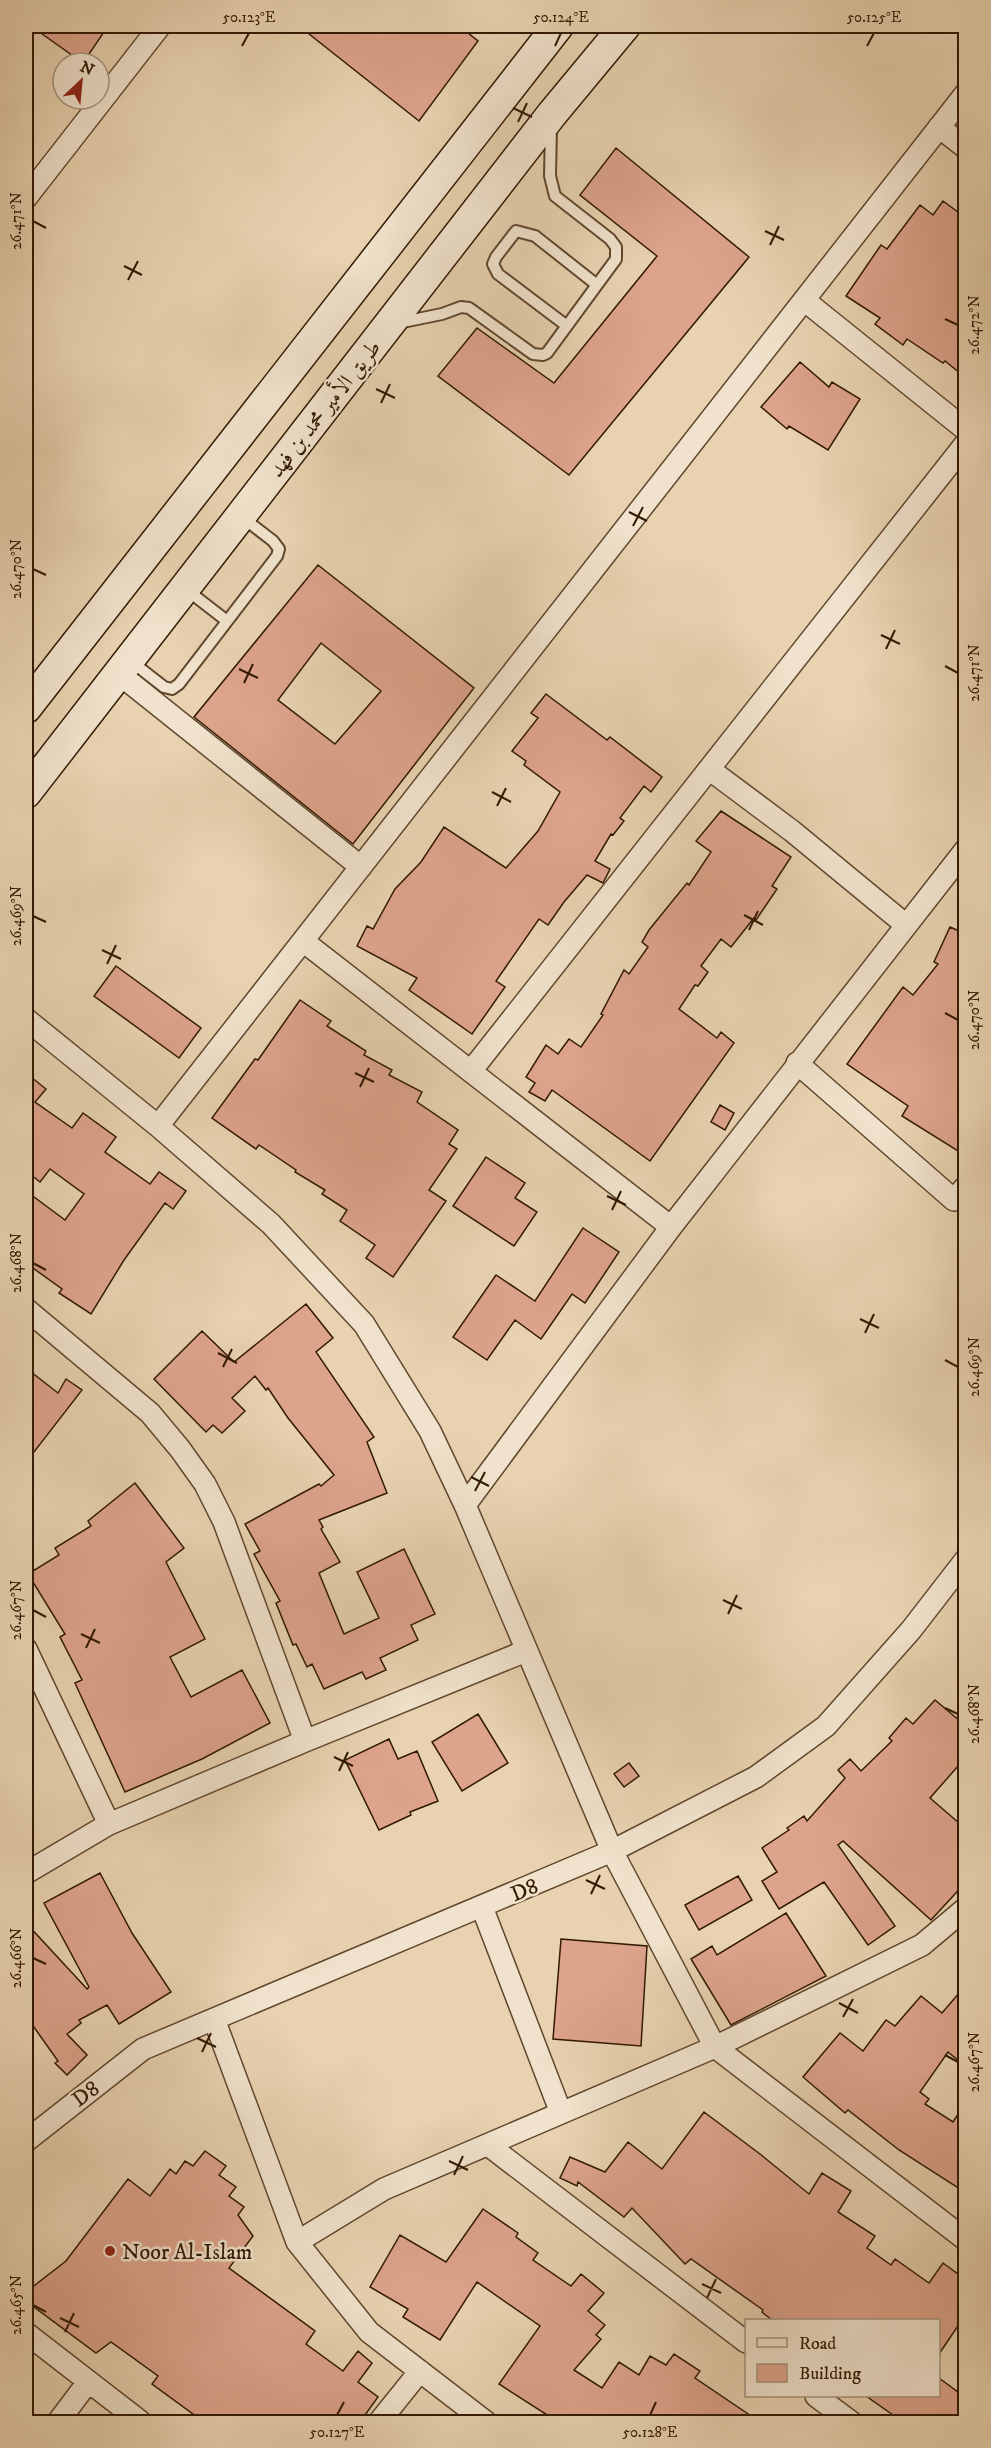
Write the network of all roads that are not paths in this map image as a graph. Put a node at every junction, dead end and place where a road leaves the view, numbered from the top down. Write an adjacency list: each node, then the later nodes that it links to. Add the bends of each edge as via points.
1 (160, 26): 8 (street)
2 (558, 26): 19 (street)
3 (625, 26): 5 (street, طريق الأمير محمد بن فهد)
4 (966, 93): 6 (street)
5 (552, 114): 9 (lane, via 550,176 555,196 616,247 616,259); 11 (street, طريق الأمير محمد بن فهد)
6 (939, 127): 7 (street); 10 (street)
7 (966, 148)
8 (26, 198)
9 (597, 285): 12 (lane); 12 (lane, via 525,232 516,231 496,257 493,264 498,274)
10 (804, 300): 13 (street); 23 (street)
11 (389, 325): 12 (lane, via 469,308 533,354 543,355); 15 (street, طريق الأمير محمد بن فهد)
12 (567, 326)
13 (966, 430)
14 (966, 443): 20 (street)
15 (241, 515): 16 (street, طريق الأمير محمد بن فهد); 17 (lane, via 279,549)
16 (185, 588): 17 (lane); 18 (street, طريق الأمير محمد بن فهد)
17 (227, 621): 18 (lane, via 172,689)
18 (124, 667): 21 (street, طريق الأمير محمد بن فهد); 23 (street)
19 (26, 708)
20 (709, 769): 24 (street); 28 (street)
21 (26, 794)
22 (966, 849): 24 (street)
23 (361, 867): 25 (street)
24 (906, 925): 27 (street)
25 (303, 941): 28 (street); 29 (street)
26 (26, 1019): 29 (street)
27 (797, 1063): 30 (street); 31 (street)
28 (471, 1071): 31 (street)
29 (159, 1126): 33 (street, via 271,1224 364,1324 430,1431)
30 (962, 1198)
31 (671, 1227): 33 (street)
32 (26, 1309): 37 (street, via 150,1413 206,1484 224,1522)
33 (465, 1505): 36 (street)
34 (965, 1560): 39 (street, D8, via 826,1726 756,1777)
35 (26, 1649): 38 (street)
36 (526, 1651): 37 (street); 39 (street)
37 (305, 1740): 38 (street)
38 (109, 1824): 40 (street)
39 (612, 1851): 41 (street, D8); 44 (street)
40 (26, 1873)
41 (482, 1907): 43 (street, D8); 45 (street)
42 (966, 1908): 44 (street, via 922,1945)
43 (214, 2019): 46 (street, D8, via 142,2049); 49 (street)
44 (715, 2047): 45 (street); 48 (street)
45 (561, 2113): 47 (street)
46 (26, 2141)
47 (488, 2145): 49 (street, via 384,2189); 51 (street)
48 (966, 2240)
49 (297, 2242): 52 (street, via 369,2332)
50 (26, 2333): 53 (street)
51 (745, 2340)
52 (420, 2371): 57 (street); 58 (street)
53 (88, 2382): 55 (street); 56 (street)
54 (817, 2397): 59 (street)
55 (58, 2422)
56 (141, 2422)
57 (379, 2422)
58 (486, 2422)
59 (851, 2422)

